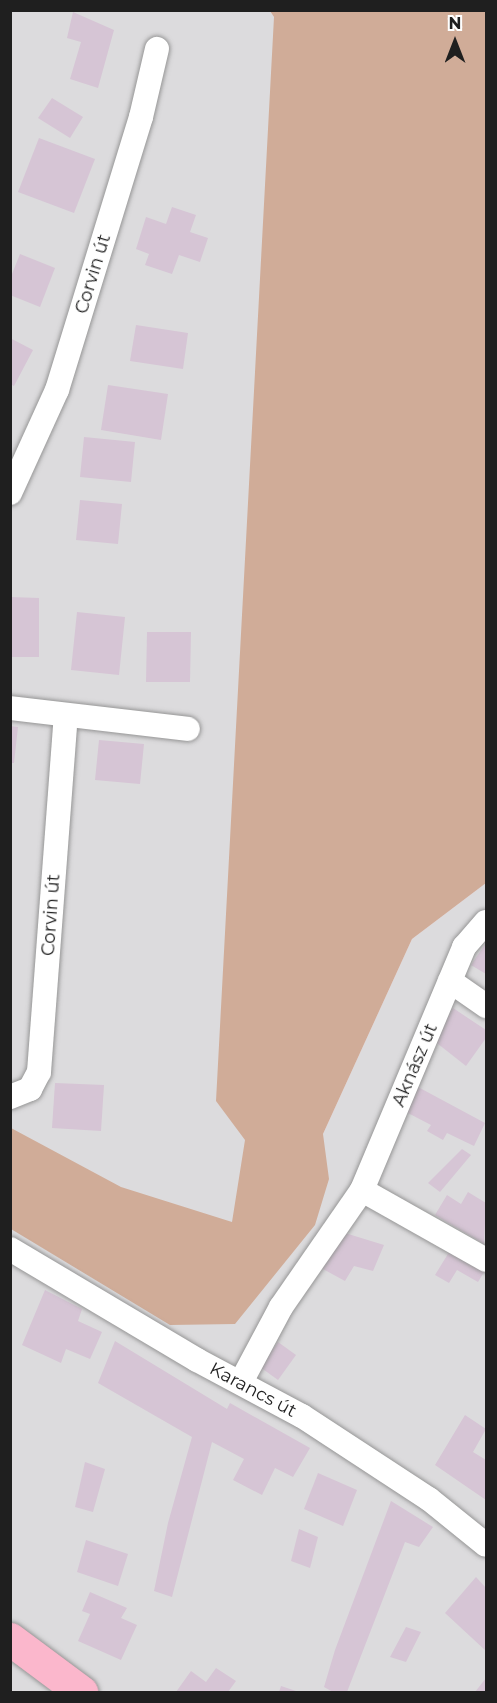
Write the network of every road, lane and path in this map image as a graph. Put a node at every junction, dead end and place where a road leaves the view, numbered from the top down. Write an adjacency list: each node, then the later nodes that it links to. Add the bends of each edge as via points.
1 (157, 49): 2 (street, Corvin út, via 141,117 57,390)
2 (10, 493)
3 (10, 708): 4 (street)
4 (66, 716): 5 (street); 9 (street, Corvin út, via 39,1072 30,1089)
5 (188, 729)
6 (486, 922): 7 (street, Aknász út, via 464,947)
7 (450, 981): 8 (street); 10 (street, Aknász út)
8 (486, 1006)
9 (10, 1097)
10 (362, 1190): 12 (street); 13 (street, Aknász út, via 281,1307)
11 (10, 1249): 13 (street, Karancs út)
12 (486, 1260)
13 (241, 1382): 14 (street, Karancs út, via 302,1416 429,1499)
14 (486, 1545)
15 (10, 1639): 16 (main road)
16 (81, 1692)

